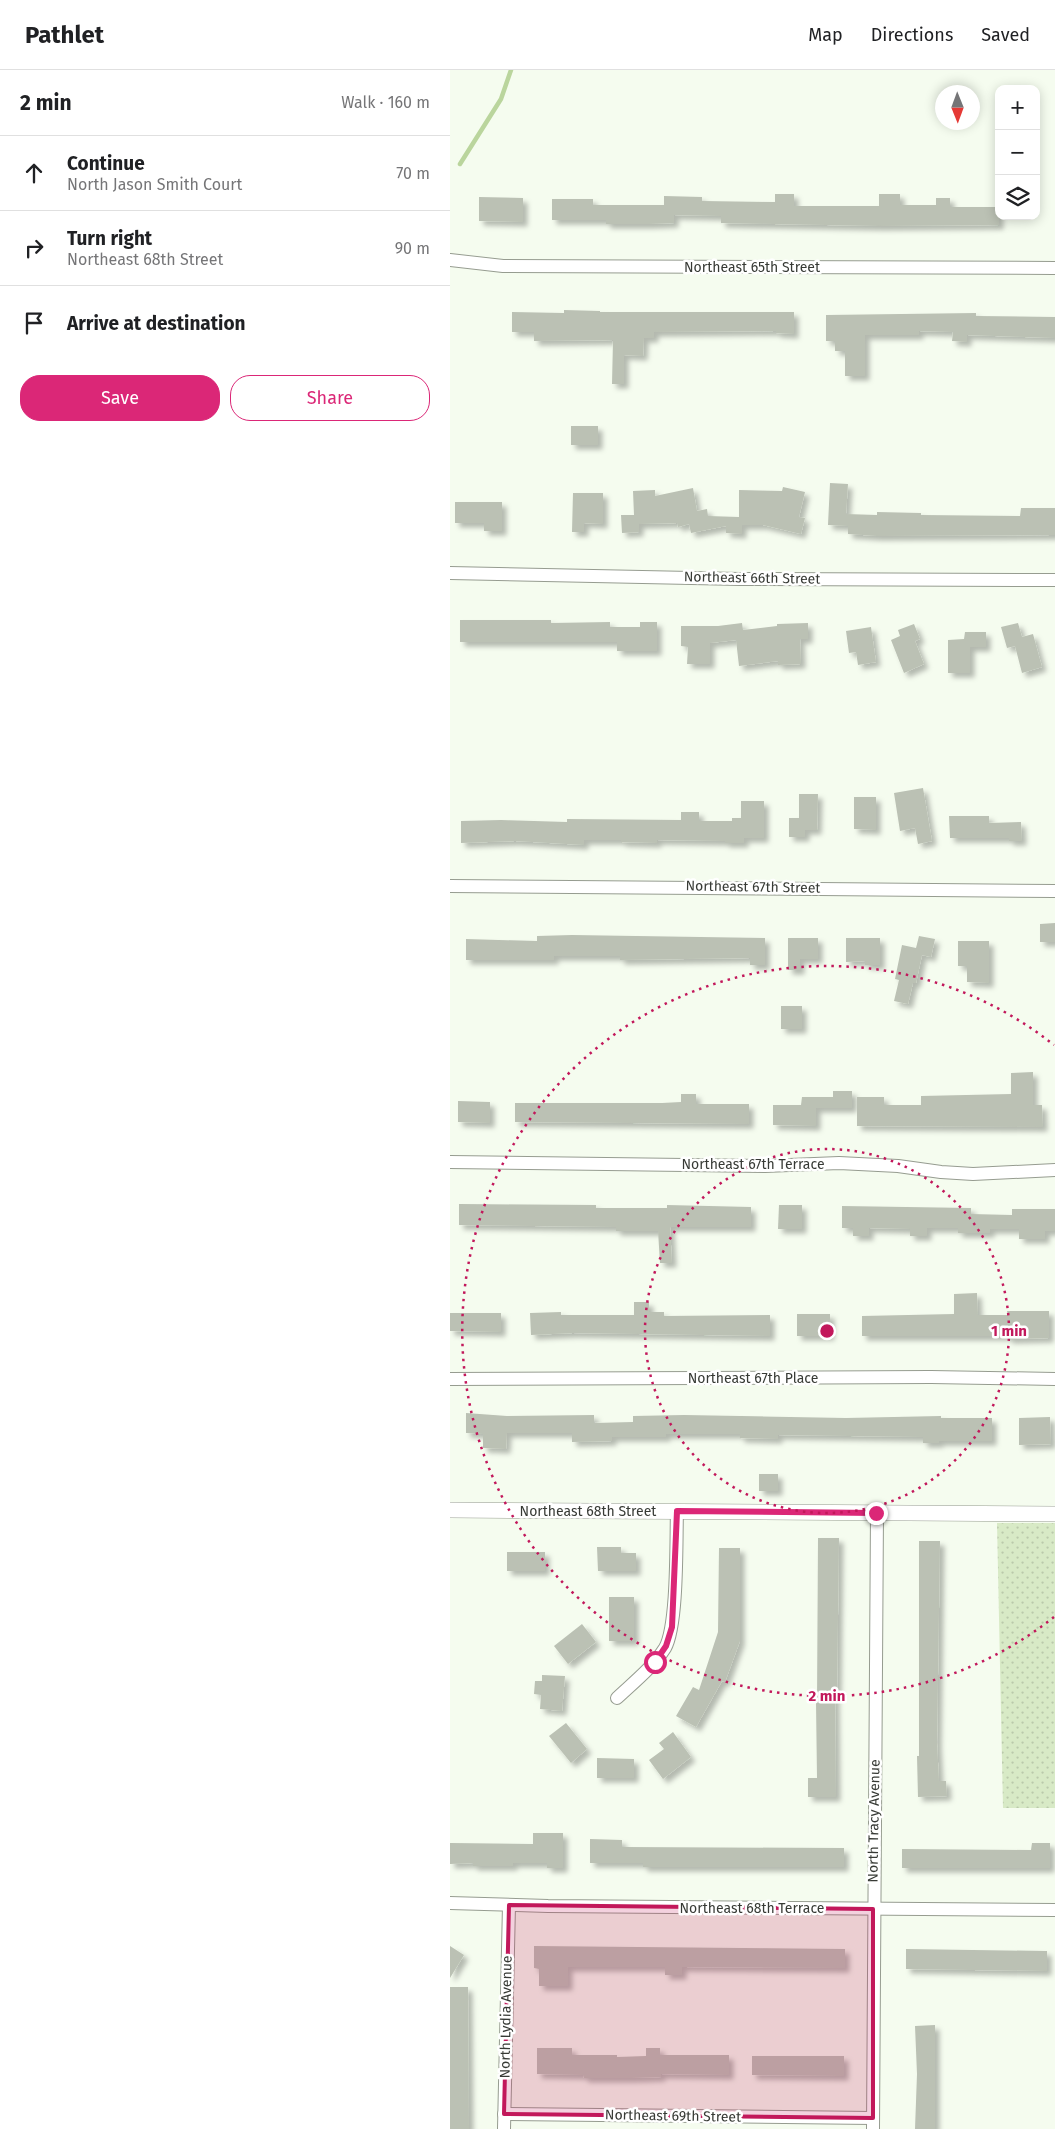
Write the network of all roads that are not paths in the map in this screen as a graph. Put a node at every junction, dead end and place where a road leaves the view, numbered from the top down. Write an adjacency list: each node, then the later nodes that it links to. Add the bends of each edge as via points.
1 (450, 260): 2 (street, Northeast 65th Street, via 503,266)
2 (1055, 268)
3 (450, 573): 4 (street, Northeast 66th Street, via 740,579)
4 (1055, 580)
5 (450, 886): 6 (street, Northeast 67th Street)
6 (1055, 891)
7 (450, 1162): 8 (street, Northeast 67th Terrace, via 765,1166 839,1163 973,1174)
8 (1055, 1170)
9 (450, 1379): 10 (street, Northeast 67th Place)
10 (1055, 1379)
11 (450, 1510): 12 (street, Northeast 68th Street)
12 (677, 1511): 13 (street, Northeast 68th Street); 15 (street, via 672,1627 666,1646 655,1662)
13 (876, 1513): 14 (street, Northeast 68th Street); 18 (street, North Tracy Avenue)
14 (1055, 1514)
15 (618, 1698)
16 (450, 1903): 17 (street, Northeast 68th Terrace)
17 (509, 1905): 18 (street, Northeast 68th Terrace); 20 (street, North Lydia Avenue)
18 (873, 1909): 19 (street, Northeast 68th Terrace); 21 (street, North Tracy Avenue)
19 (1055, 1910)
20 (504, 2114): 21 (street, Northeast 69th Street); 22 (street, North Lydia Avenue)
21 (873, 2123)
22 (504, 2129)

